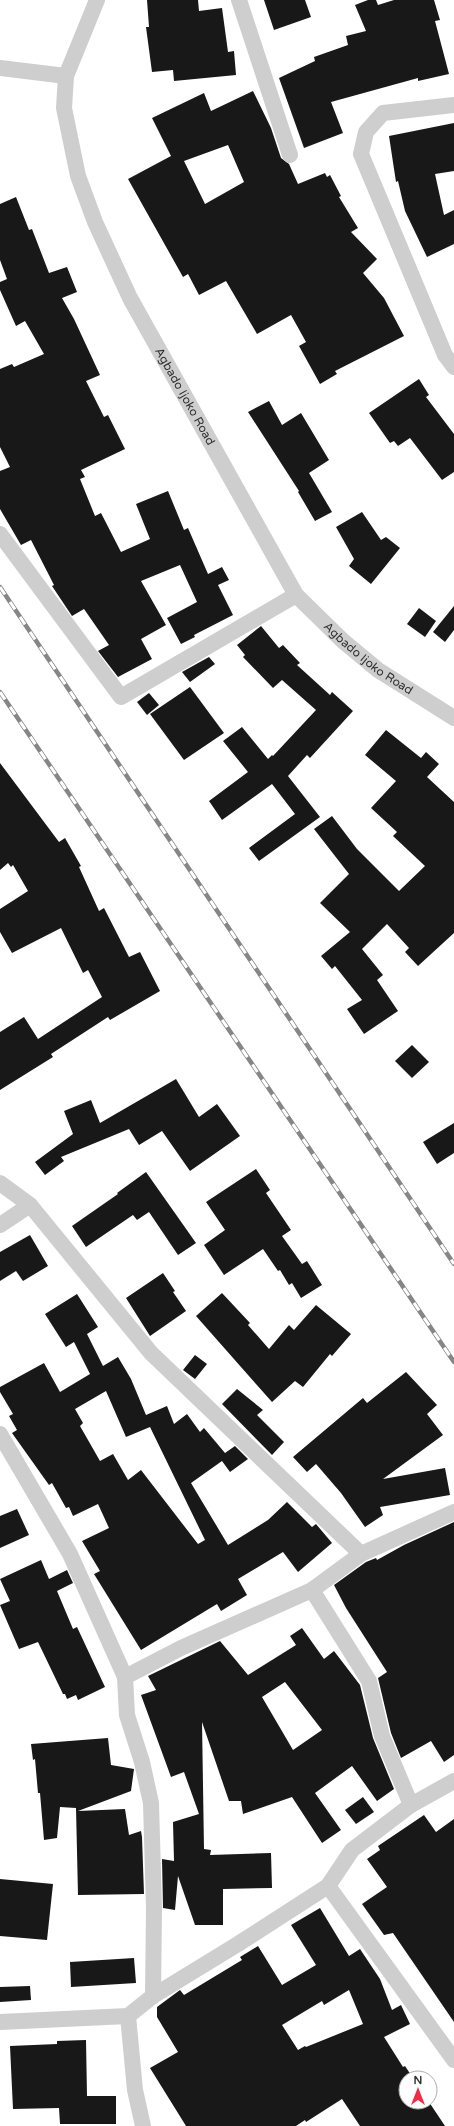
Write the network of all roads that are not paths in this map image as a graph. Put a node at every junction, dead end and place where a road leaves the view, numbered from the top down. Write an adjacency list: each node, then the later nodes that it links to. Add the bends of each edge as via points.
1 (97, 0): 4 (street, Agbado Ijoko Road)
2 (239, 0): 6 (street)
3 (0, 68): 4 (street)
4 (66, 76): 9 (street, Agbado Ijoko Road, via 64,108 69,140 78,176 95,222 130,298)
5 (454, 105): 7 (street, via 383,113 366,132 361,154 445,356)
6 (290, 155)
7 (454, 367)
8 (0, 534): 9 (street, via 121,697)
9 (296, 595): 10 (street, Agbado Ijoko Road, via 343,641 378,670)
10 (454, 718)
11 (0, 1183): 12 (street)
12 (30, 1205): 13 (street); 16 (street, via 151,1353)
13 (0, 1225)
14 (0, 1434): 18 (street, via 70,1554)
15 (454, 1512): 16 (street)
16 (361, 1554): 17 (street)
17 (312, 1590): 18 (street, via 182,1648); 20 (street, via 370,1681 382,1736)
18 (125, 1677): 22 (street, via 127,1716 142,1762 151,1803)
19 (454, 1781): 20 (street)
20 (411, 1806): 21 (street, via 352,1850)
21 (328, 1886): 22 (street); 25 (street)
22 (153, 1996): 23 (street)
23 (128, 2016): 24 (street); 26 (street, via 135,2090)
24 (0, 2022)
25 (454, 2060)
26 (143, 2126)

